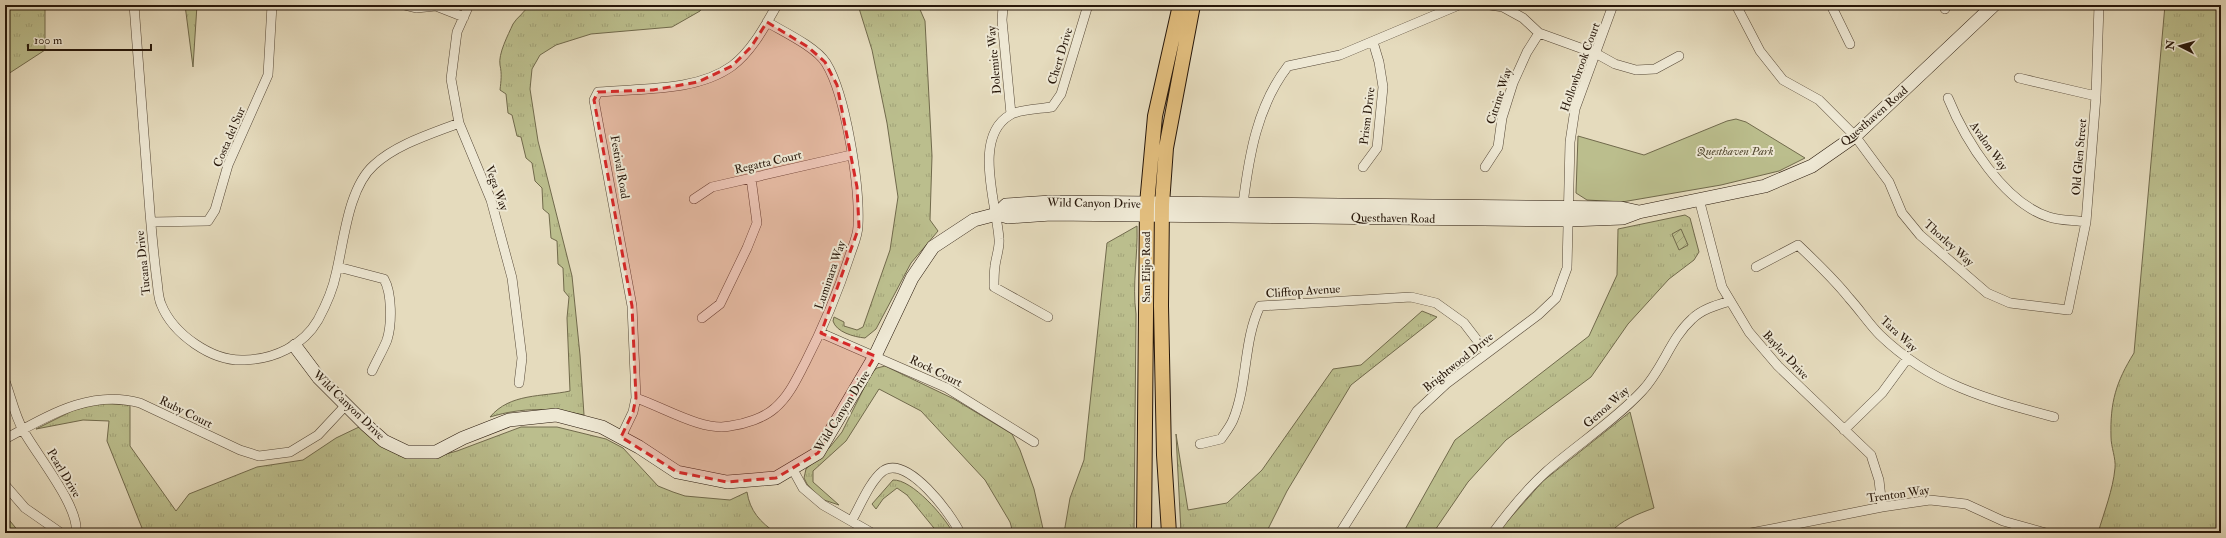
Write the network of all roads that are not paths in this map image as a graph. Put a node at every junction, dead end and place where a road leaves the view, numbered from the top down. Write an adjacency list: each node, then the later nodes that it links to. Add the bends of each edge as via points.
1 (134, 5): 41 (street, Tucana Drive)
2 (272, 5): 41 (street, Costa del Sur, via 268,75 228,165 215,210 208,221)
3 (404, 5): 17 (street, via 416,8 436,6)
4 (469, 5): 17 (street, Vega Way)
5 (777, 5): 18 (street)
6 (1005, 5): 27 (street, Dolemite Way, via 1002,20)
7 (1088, 5): 27 (street, Chert Drive, via 1061,94 1052,107)
8 (1180, 5): 37 (main road, San Elijo Road, via 1156,116)
9 (1193, 5): 38 (main road, San Elijo Road, via 1166,148)
10 (1459, 5): 20 (street)
11 (1490, 5): 19 (street, via 1502,7 1523,18)
12 (1613, 5): 22 (street, Hollowbrook Court)
13 (1736, 5): 29 (street, Thorley Way, via 1760,51 1783,80 1819,100)
14 (1831, 5): 21 (street)
15 (1994, 5): 29 (street, Questhaven Road)
16 (2099, 5): 25 (street, Old Glen Street)
17 (464, 17): 28 (street, Vega Way, via 457,32 452,79)
18 (767, 22): 30 (street, Luminara Way, via 808,47 825,62 837,85); 57 (street, Festival Road, via 751,47 732,66 698,82 653,90 598,92 594,100 632,306)
19 (1539, 32): 22 (street); 32 (street, Citrine Way, via 1513,83 1502,118 1498,147)
20 (1372, 42): 31 (street, Prism Drive, via 1384,87 1377,148); 36 (street, via 1340,55 1288,66 1279,78 1254,132)
21 (1850, 44)
22 (1597, 54): 23 (street, via 1615,64 1636,70 1655,68); 40 (street, Hollowbrook Court, via 1575,109 1570,142)
23 (1679, 56)
24 (2019, 78): 25 (street)
25 (2096, 96): 42 (street, Old Glen Street)
26 (1948, 98): 42 (street, Avalon Way, via 1957,120 1993,176 2021,202 2049,217)
27 (1011, 114): 39 (street, via 993,134 989,175)
28 (459, 123): 43 (street, Tucana Drive, via 400,148 373,165 358,186); 56 (street, Vega Way, via 491,200 512,278 522,358)
29 (1855, 136): 35 (street, Questhaven Road, via 1812,166 1765,186); 46 (street, Thorley Way, via 1889,182 1902,212 1920,235 1987,293 2010,303)
30 (851, 154): 33 (street, Regatta Court); 49 (street, Luminara Way, via 857,187 859,227)
31 (1363, 167)
32 (1485, 167)
33 (751, 178): 34 (street, Regatta Court, via 712,187); 48 (street, via 757,223 720,304)
34 (694, 199)
35 (1699, 199): 40 (street, Questhaven Road, via 1623,218); 45 (street, Baylor Drive, via 1722,287)
36 (1243, 204): 38 (street, Questhaven Road); 40 (street, Questhaven Road)
37 (1147, 209): 38 (street, Questhaven Road); 39 (street, Wild Canyon Drive, via 1024,203 1006,205); 74 (main road, San Elijo Road)
38 (1162, 210): 40 (street, Questhaven Road); 75 (main road, San Elijo Road, via 1164,455)
39 (997, 214): 47 (street, via 1000,241 994,268 994,287); 52 (street, Wild Canyon Drive, via 974,220 933,247 912,278)
40 (1569, 214): 51 (street, Brightwood Drive, via 1566,268 1556,298 1538,315)
41 (151, 222): 50 (street, Tucana Drive, via 160,302 170,320 182,333 204,349 229,359 260,358)
42 (2086, 222): 46 (street, Old Glen Street)
43 (338, 267): 50 (street, Tucana Drive, via 317,321); 54 (street, via 384,279 388,285 391,306 387,339)
44 (1756, 267): 53 (street, Tara Way, via 1798,245 1849,297 1879,334)
45 (1730, 301): 61 (street, Baylor Drive, via 1749,332 1778,366); 77 (street, Genoa Way, via 1712,307 1693,318 1675,338 1644,389 1626,407 1546,472 1510,510)
46 (2068, 310)
47 (1048, 317)
48 (702, 318)
49 (822, 333): 52 (street, Rock Court); 57 (street, Luminara Way, via 790,392 774,409 750,422 728,427 707,426)
50 (295, 346): 58 (street, Wild Canyon Drive, via 319,378)
51 (1487, 353): 65 (street, Clifftop Avenue, via 1464,323 1436,303 1411,297 1260,306 1254,319 1233,421 1221,438); 76 (street, Brightwood Drive, via 1446,384 1417,411)
52 (875, 356): 64 (street, Rock Court, via 947,388); 66 (street, Wild Canyon Drive, via 818,453)
53 (1907, 359): 59 (street, Tara Way, via 1942,380 1989,400); 61 (street, via 1882,393)
54 (372, 370)
55 (5, 381): 60 (street, Pearl Drive)
56 (519, 383)
57 (636, 398): 62 (street, Festival Road, via 633,412)
58 (346, 405): 60 (street, Ruby Court, via 318,435 290,452 259,456 124,398 94,399 74,405); 62 (street, Wild Canyon Drive, via 384,441 407,452 436,452 509,420 556,415 602,427)
59 (2054, 417)
60 (22, 430): 63 (street, Ruby Court); 71 (street, Pearl Drive, via 71,508)
61 (1844, 430): 68 (street, Baylor Drive, via 1871,455 1879,480)
62 (621, 437): 66 (street, Wild Canyon Drive, via 677,472 727,482 776,478)
63 (5, 439)
64 (1034, 442)
65 (1200, 444)
66 (792, 468): 69 (street, via 803,488 823,505)
67 (5, 485): 70 (street, via 24,508)
68 (1882, 507): 78 (street, Trenton Way); 79 (street, Trenton Way, via 1930,500 1966,504 2003,521)
69 (852, 520): 72 (street); 73 (street, via 866,494 884,471 895,467 909,472 938,500 955,521)
70 (61, 533)
71 (76, 533)
72 (872, 533)
73 (960, 533)
74 (1144, 533)
75 (1169, 533)
76 (1340, 533)
77 (1493, 533)
78 (1751, 533)
79 (2046, 533)

